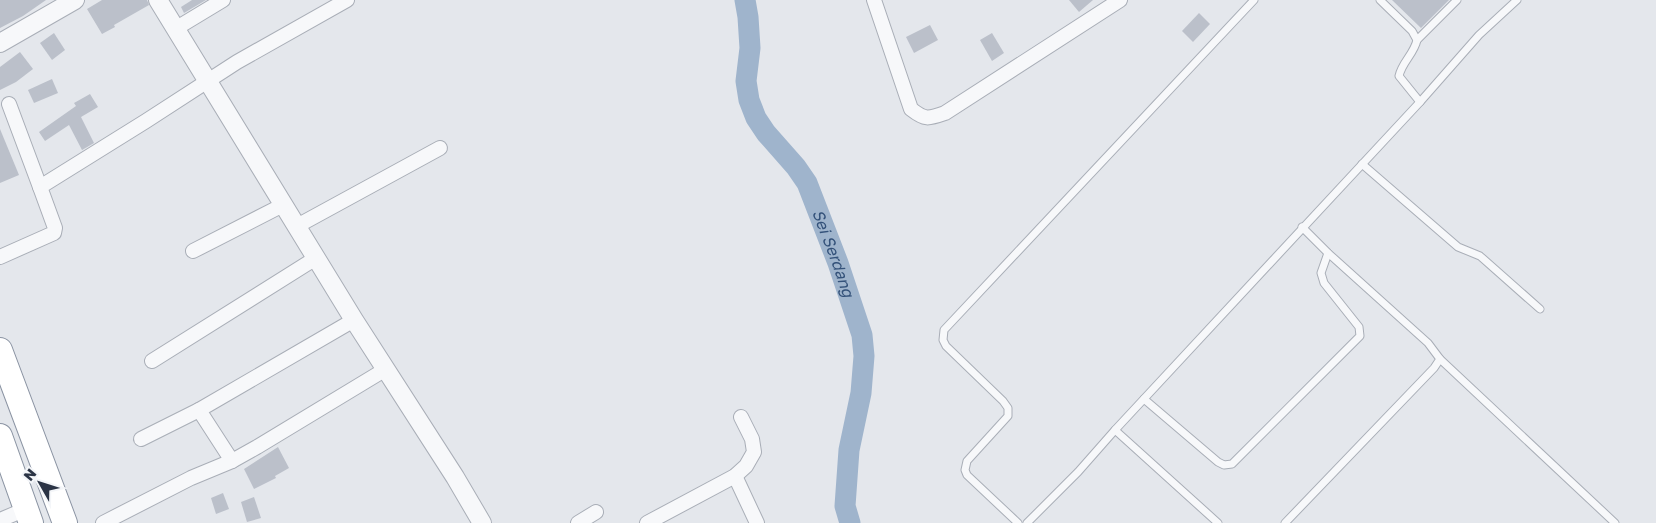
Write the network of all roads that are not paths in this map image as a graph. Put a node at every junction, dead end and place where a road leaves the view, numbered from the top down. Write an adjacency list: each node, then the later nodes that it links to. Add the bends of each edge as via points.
1 (75, 0): 13 (street)
2 (158, 0): 11 (street)
3 (223, 0): 11 (street)
4 (347, 0): 14 (street)
5 (874, 0): 6 (street, via 911,108 921,117 930,118 945,113)
6 (1120, 0)
7 (1254, 0): 51 (lane, via 944,330 946,346 1008,408 1008,416 967,461 965,470)
8 (1380, 0): 12 (lane)
9 (1457, 0): 12 (lane)
10 (1517, 0): 15 (lane, via 1479,35)
11 (175, 29): 14 (street)
12 (1417, 40): 15 (lane, via 1416,47 1401,66 1399,76)
13 (0, 43)
14 (207, 81): 19 (street); 20 (street)
15 (1420, 102): 18 (lane)
16 (10, 104): 19 (street)
17 (440, 148): 21 (street)
18 (1362, 164): 22 (lane); 27 (lane, via 1454,244 1480,256)
19 (40, 187): 25 (street, via 54,233)
20 (283, 205): 21 (street); 23 (street)
21 (296, 226): 26 (street)
22 (1302, 227): 24 (lane); 33 (lane)
23 (193, 250)
24 (1328, 253): 30 (lane, via 1428,343); 33 (lane, via 1321,274 1324,283 1359,327 1360,336 1232,464 1218,462)
25 (0, 257)
26 (316, 258): 28 (street); 31 (street)
27 (1540, 309)
28 (354, 320): 32 (street); 34 (street)
29 (0, 350): 38 (highway)
30 (1440, 359): 54 (lane); 55 (lane)
31 (152, 361)
32 (386, 369): 40 (street); 47 (street)
33 (1144, 399): 36 (lane)
34 (199, 410): 37 (street); 40 (street)
35 (741, 417): 41 (street, via 754,452)
36 (1114, 430): 52 (lane, via 1078,472); 53 (lane)
37 (141, 439)
38 (33, 440): 39 (highway); 45 (highway)
39 (3, 444): 43 (highway)
40 (232, 461): 46 (street)
41 (735, 476): 49 (street); 50 (street)
42 (596, 512): 48 (street)
43 (28, 516): 44 (street)
44 (0, 520)
45 (64, 523)
46 (103, 523)
47 (482, 523)
48 (578, 523)
49 (647, 523)
50 (757, 523)
51 (1018, 523)
52 (1026, 523)
53 (1218, 523)
54 (1285, 523)
55 (1615, 523)

